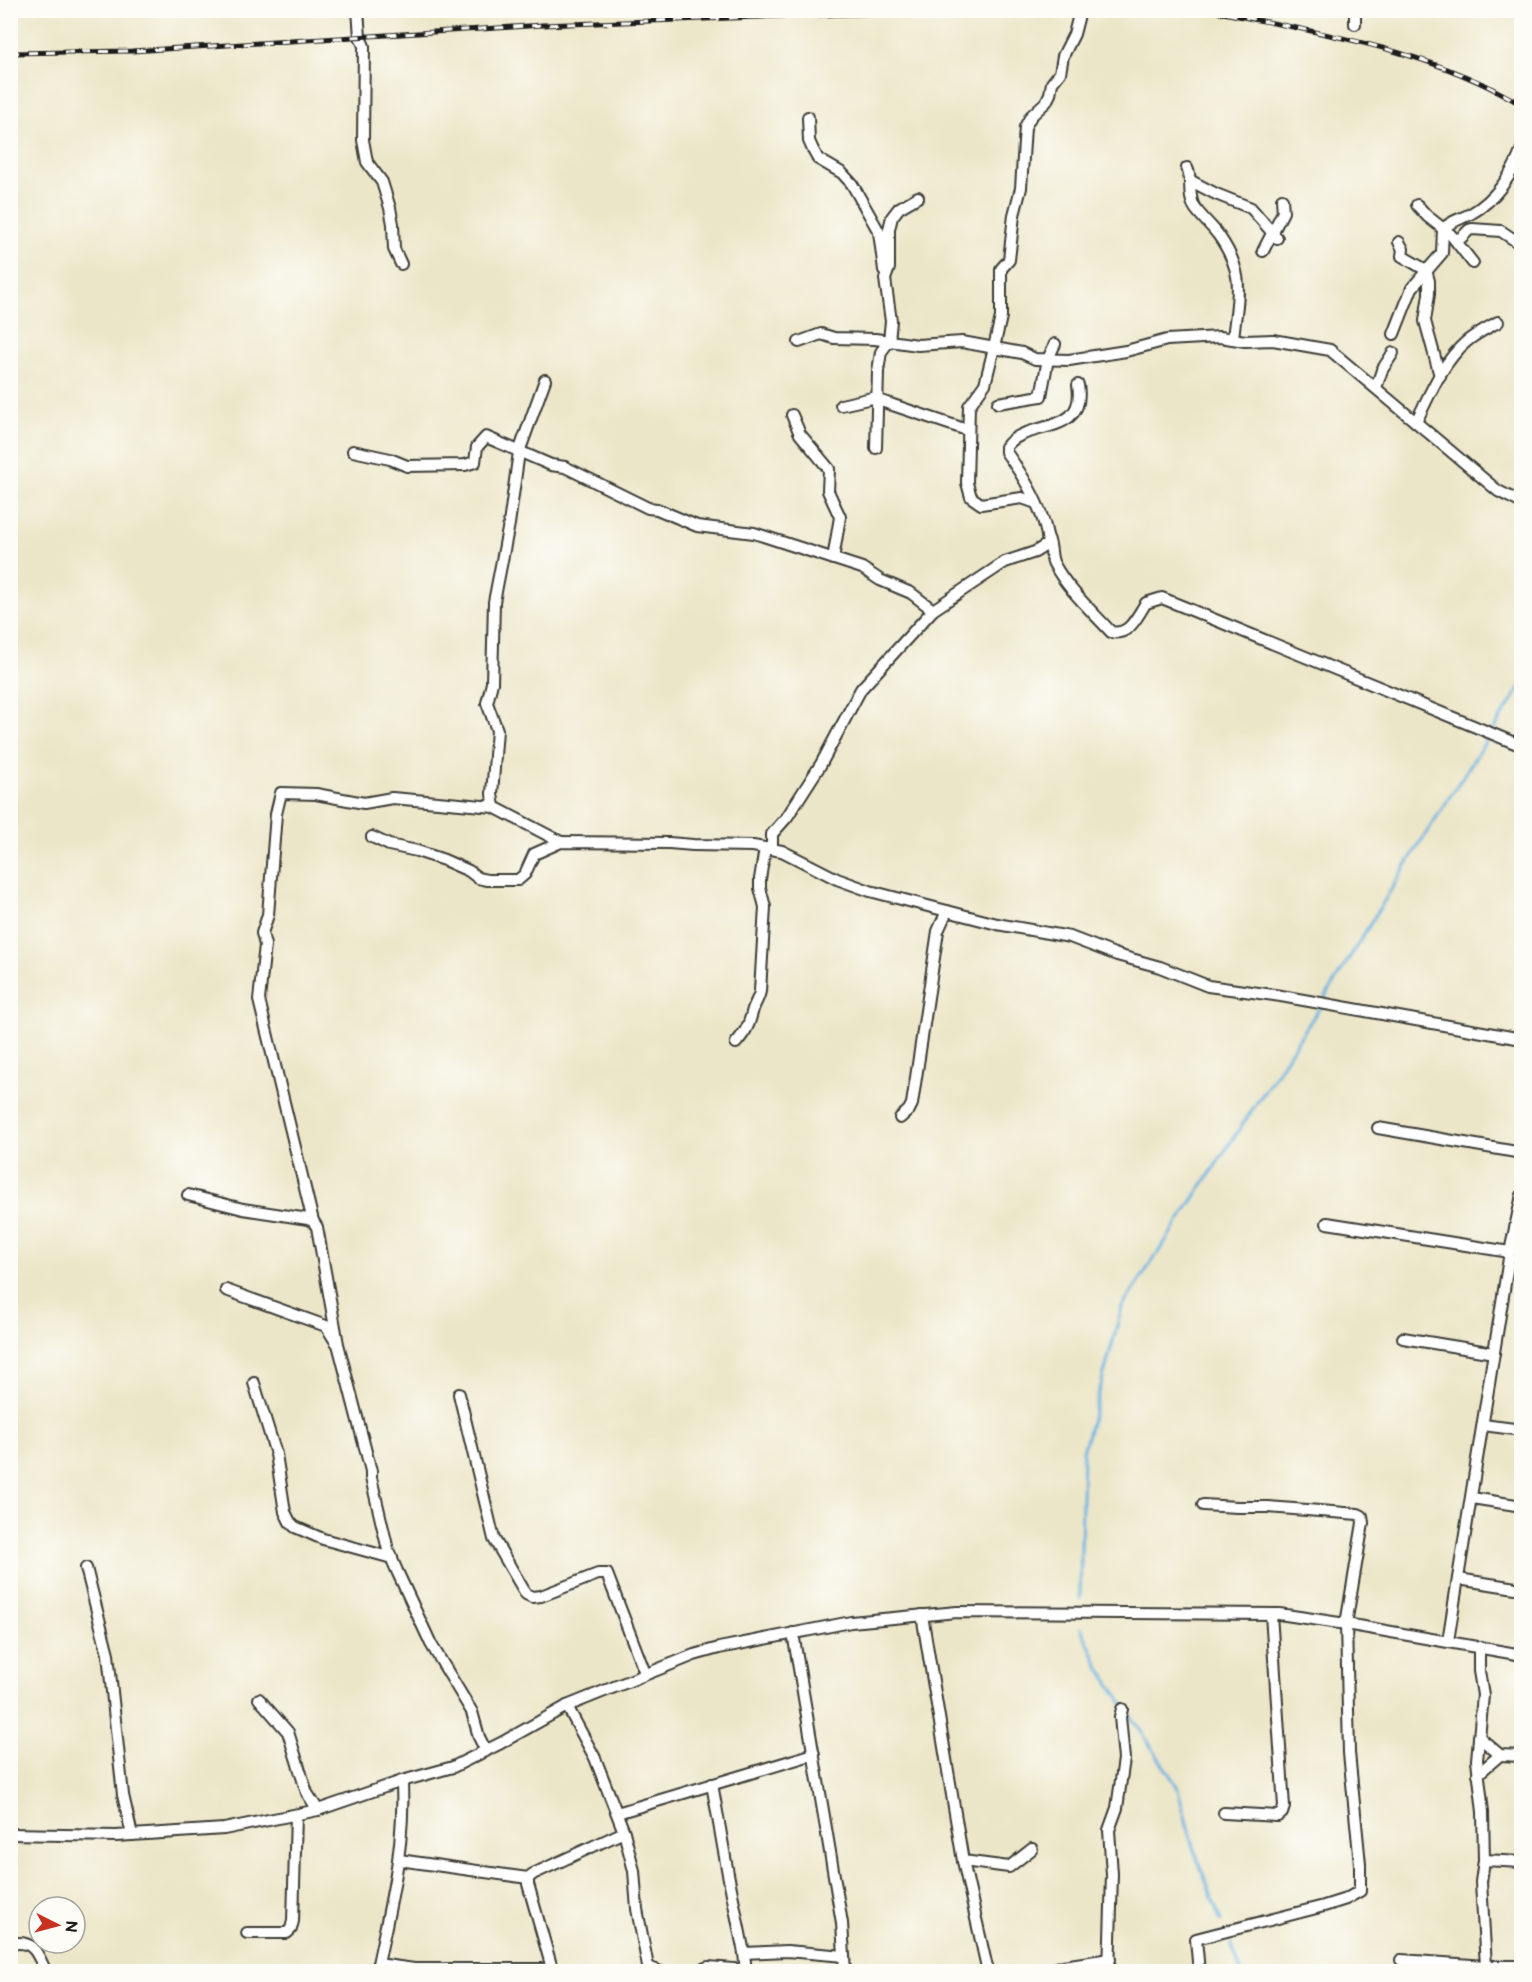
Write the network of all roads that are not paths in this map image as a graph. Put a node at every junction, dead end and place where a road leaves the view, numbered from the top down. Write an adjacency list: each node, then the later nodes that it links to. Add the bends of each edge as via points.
1 (358, 10): 18 (street, via 364,46 363,140 368,162 382,182 390,208 393,249)
2 (1356, 10): 4 (street)
3 (1080, 11): 28 (street, via 1050,94 1024,127 1021,188 1009,260 1001,269 1002,306)
4 (1355, 24)
5 (808, 117): 21 (street, via 809,141 818,159 852,184 879,232)
6 (1521, 149): 12 (street, via 1498,190 1471,214)
7 (1187, 168): 8 (street)
8 (1191, 181): 13 (street, via 1251,208); 24 (street, via 1194,207 1226,248 1239,282)
9 (918, 197): 21 (street, via 892,217)
10 (1282, 199): 13 (street, via 1283,212)
11 (1417, 205): 12 (street)
12 (1443, 229): 14 (street); 20 (street, via 1442,253)
13 (1274, 234): 17 (street)
14 (1455, 239): 16 (street, via 1472,229 1501,231); 19 (street)
15 (1399, 242): 20 (street, via 1402,256)
16 (1521, 242)
17 (1263, 251)
18 (401, 264)
19 (1473, 264)
20 (1426, 270): 23 (street, via 1412,288); 31 (street, via 1429,294 1425,321)
21 (885, 279): 25 (street, via 891,321)
22 (1498, 322): 31 (street, via 1468,340)
23 (1394, 334)
24 (1233, 339): 30 (street, via 1167,340 1111,354); 34 (street, via 1273,340 1330,350)
25 (889, 340): 26 (street, via 821,334); 28 (street, via 918,345 962,342); 35 (street, via 881,352)
26 (799, 342)
27 (1055, 344): 30 (street)
28 (994, 348): 30 (street); 40 (street, via 985,384 969,406)
29 (1393, 352): 34 (street)
30 (1048, 359): 36 (street, via 1041,396)
31 (1440, 376): 39 (street)
32 (545, 380): 43 (street)
33 (1078, 385): 44 (street, via 1078,404 1065,421 1021,435 1006,447)
34 (1376, 388): 39 (street)
35 (878, 400): 37 (street); 40 (street); 41 (street)
36 (998, 403)
37 (841, 405)
38 (792, 416): 47 (street, via 800,434 829,469 828,491 840,517)
39 (1416, 422): 45 (street, via 1498,491)
40 (967, 430): 44 (street, via 967,483 971,497 981,504 1022,498)
41 (876, 448)
42 (353, 451): 43 (street, via 407,466 465,465 475,462 477,447 486,437)
43 (519, 452): 47 (street, via 697,526 754,533); 50 (street, via 494,602 492,683 487,703 497,730)
44 (1036, 503): 46 (street)
45 (1521, 503)
46 (1048, 537): 48 (street, via 1047,546 1005,562); 49 (street, via 1052,561 1111,632 1128,630 1146,603 1162,598)
47 (833, 559): 48 (street, via 862,568 911,593)
48 (933, 610): 53 (street, via 861,689 821,764 772,834)
49 (1521, 746)
50 (494, 807): 52 (street); 62 (street, via 393,798 364,803 316,794 281,793 268,915 262,933 265,945 259,1000)
51 (372, 837): 52 (street, via 444,860 482,879 504,880 521,878 534,854)
52 (561, 842): 53 (street, via 622,841)
53 (769, 849): 54 (street, via 782,851 861,888); 56 (street, via 760,879 765,907 759,998 751,1022)
54 (947, 911): 55 (street, via 1070,937 1208,986); 57 (street, via 938,931 912,1104)
55 (1521, 1039)
56 (736, 1043)
57 (900, 1118)
58 (1378, 1128): 59 (street)
59 (1521, 1153)
60 (188, 1195): 62 (street)
61 (1521, 1195): 64 (street)
62 (313, 1221): 67 (street)
63 (1328, 1223): 64 (street)
64 (1510, 1252): 68 (street)
65 (226, 1290): 67 (street, via 326,1326)
66 (1403, 1338): 68 (street)
67 (338, 1344): 76 (street)
68 (1494, 1353): 71 (street)
69 (254, 1383): 76 (street, via 276,1454 290,1522 323,1539)
70 (459, 1394): 87 (street, via 494,1539 526,1594 541,1596 607,1574)
71 (1483, 1425): 72 (street); 73 (street)
72 (1521, 1430)
73 (1472, 1498): 75 (street); 78 (street)
74 (1203, 1505): 82 (street, via 1362,1516 1364,1523)
75 (1521, 1506)
76 (392, 1558): 92 (street, via 431,1644 472,1713)
77 (86, 1568): 105 (street, via 108,1654 123,1796)
78 (1458, 1579): 79 (street); 84 (street)
79 (1521, 1589)
80 (922, 1614): 81 (street); 83 (street); 109 (street)
81 (1271, 1614): 82 (street); 101 (street, via 1284,1807 1278,1816)
82 (1346, 1624): 84 (street); 132 (street, via 1348,1753 1360,1891 1324,1906 1196,1939)
83 (793, 1633): 87 (street, via 710,1650); 93 (street)
84 (1448, 1641): 85 (street)
85 (1479, 1647): 86 (street); 91 (street, via 1483,1695)
86 (1521, 1655)
87 (645, 1673): 89 (street)
88 (259, 1699): 99 (street, via 288,1732 307,1793)
89 (567, 1706): 92 (street); 100 (street, via 595,1758)
90 (1122, 1710): 116 (street, via 1124,1759 1110,1830)
91 (1479, 1737): 94 (street); 96 (street)
92 (486, 1751): 97 (street, via 453,1767)
93 (814, 1754): 98 (street); 115 (street)
94 (1500, 1755): 95 (street); 96 (street)
95 (1521, 1756)
96 (1478, 1774): 108 (street)
97 (402, 1781): 99 (street); 107 (street, via 404,1816)
98 (712, 1784): 100 (street); 114 (street)
99 (318, 1810): 102 (street)
100 (617, 1813): 103 (street)
101 (1224, 1814)
102 (296, 1815): 105 (street, via 224,1829); 112 (street, via 291,1929 287,1933)
103 (624, 1832): 111 (street); 121 (street)
104 (10, 1834): 105 (street)
105 (132, 1835)
106 (1032, 1849): 109 (street, via 1009,1867)
107 (399, 1860): 111 (street); 120 (street)
108 (1484, 1860): 110 (street); 118 (street, via 1481,1882)
109 (963, 1861): 129 (street)
110 (1521, 1862)
111 (528, 1878): 123 (street)
112 (247, 1933)
113 (10, 1944): 125 (street, via 22,1941 33,1946)
114 (744, 1953): 115 (street, via 787,1951); 124 (street)
115 (844, 1956): 128 (street)
116 (1110, 1959): 130 (street); 131 (street)
117 (1401, 1960): 118 (street)
118 (1486, 1966): 119 (street)
119 (1521, 1966)
120 (377, 1968): 122 (street)
121 (649, 1969): 126 (street)
122 (414, 1970): 123 (street)
123 (553, 1970)
124 (746, 1970): 127 (street, via 708,1967)
125 (46, 1971)
126 (661, 1971)
127 (694, 1971)
128 (845, 1971)
129 (988, 1971)
130 (1045, 1971)
131 (1109, 1971)
132 (1199, 1971)

